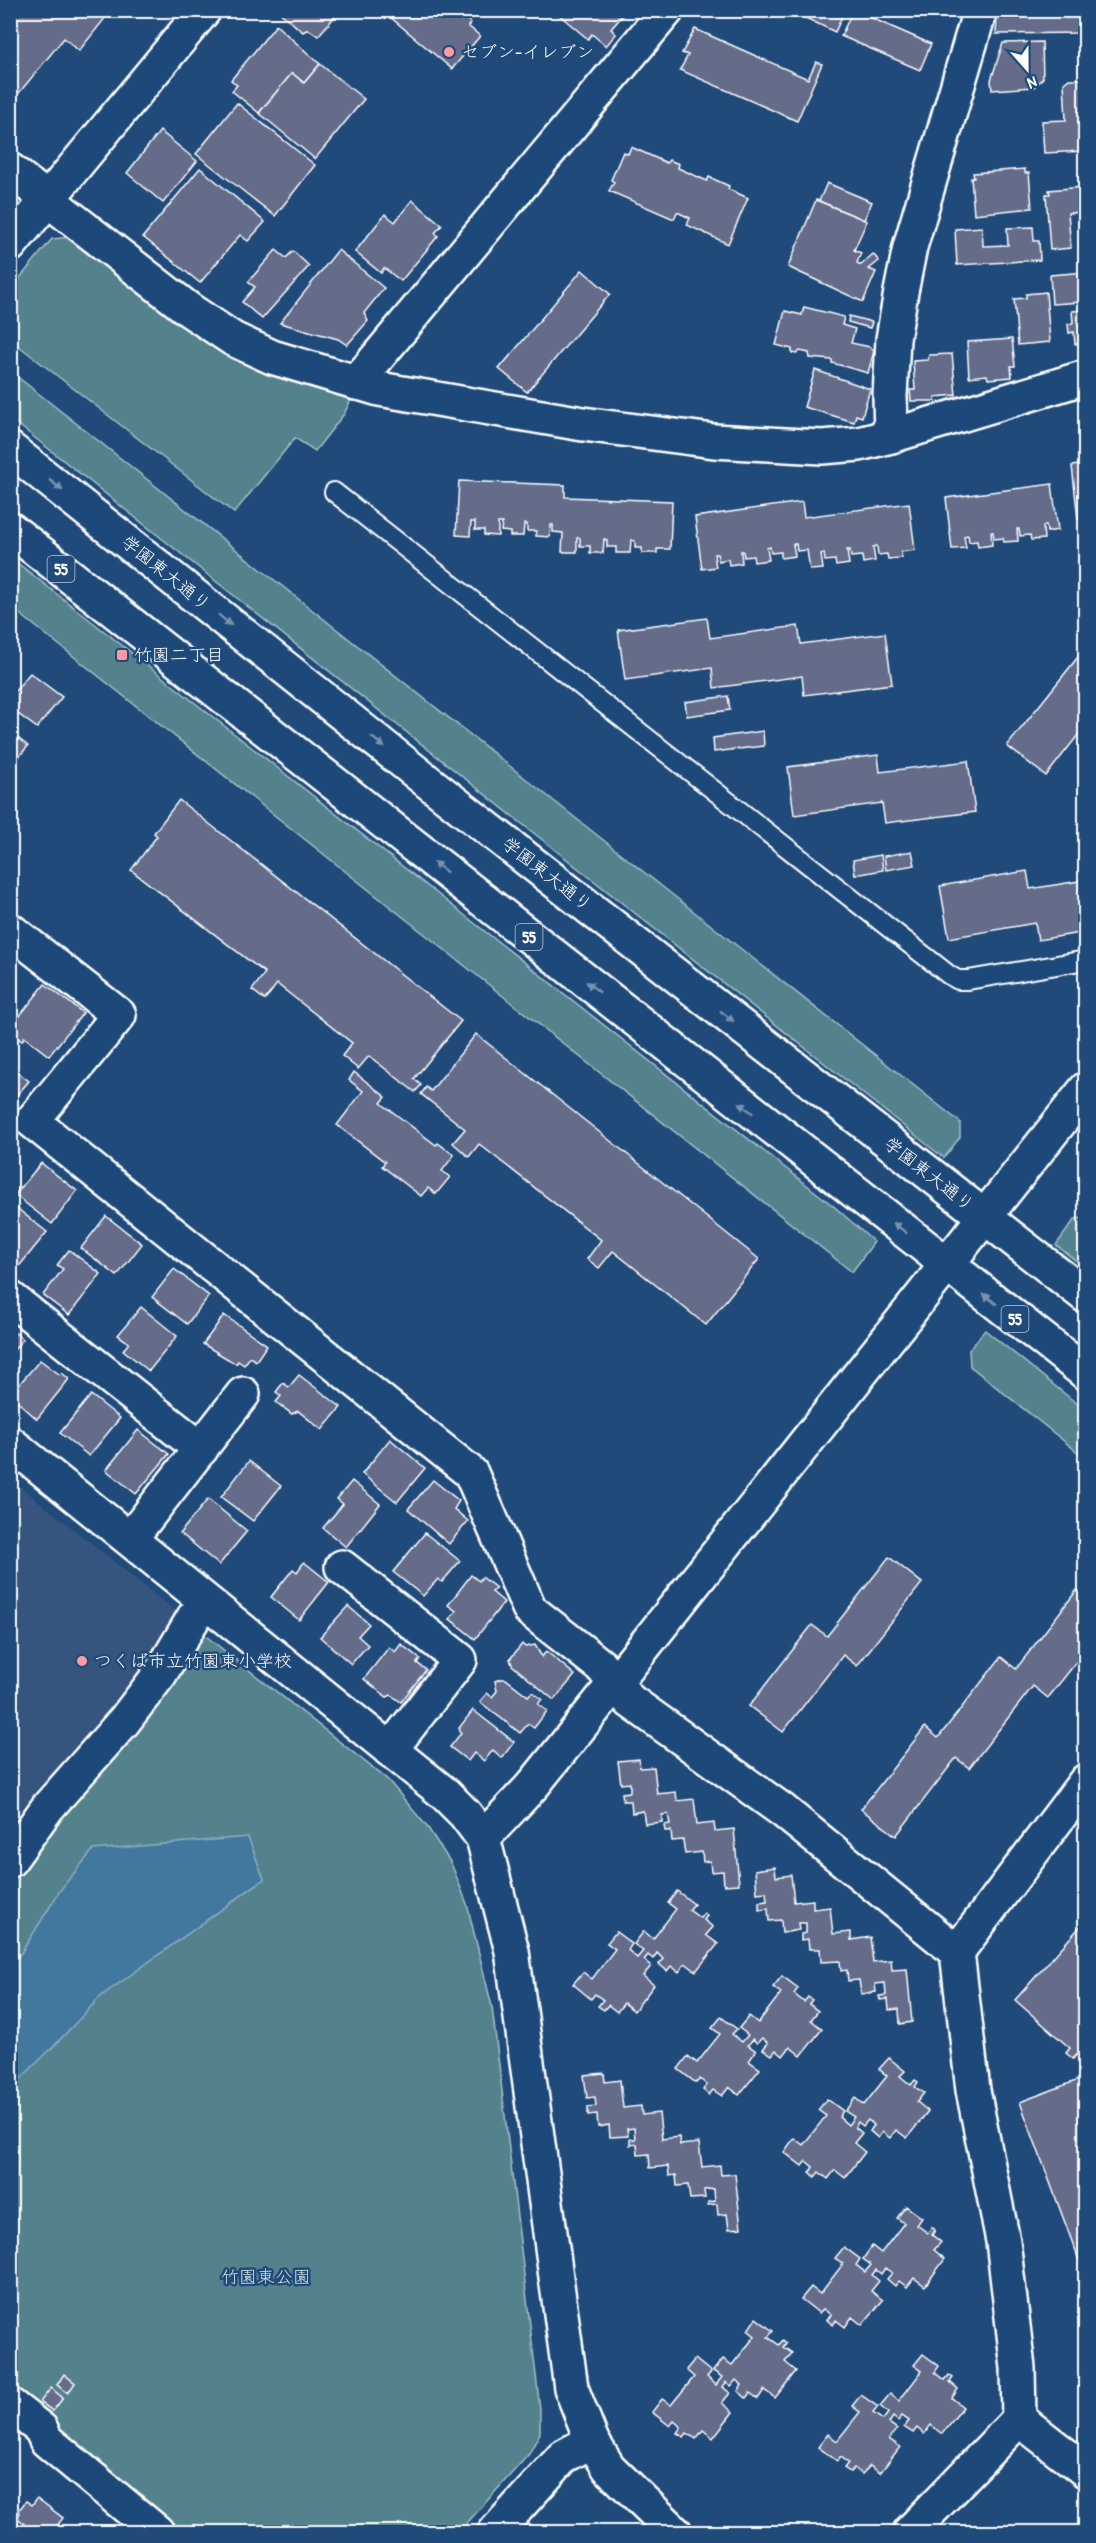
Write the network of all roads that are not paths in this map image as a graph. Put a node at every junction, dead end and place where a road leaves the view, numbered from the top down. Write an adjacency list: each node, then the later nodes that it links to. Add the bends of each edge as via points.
1 (204, 10): 5 (street)
2 (667, 10): 8 (street)
3 (980, 10): 9 (street, via 905,270 893,339)
4 (10, 170): 5 (street)
5 (48, 200): 6 (street); 8 (street, via 153,283 233,339 272,357)
6 (10, 244)
7 (1086, 377): 9 (street)
8 (356, 383): 9 (street, via 503,411 714,441 822,447)
9 (891, 436)
10 (10, 449): 16 (street, 学園東大通り, one-way to 16)
11 (334, 492): 14 (lane, via 949,975 968,981)
12 (10, 529): 17 (street, 55, one-way to 12)
13 (10, 930): 27 (street, via 119,1015 32,1121 471,1473 530,1610 601,1666)
14 (1086, 960)
15 (1086, 1089): 16 (street)
16 (984, 1216): 17 (street); 18 (street, 学園東大通り)
17 (946, 1264): 20 (street, 55, one-way to 17); 27 (street)
18 (1086, 1296)
19 (10, 1298): 23 (street)
20 (1086, 1373)
21 (243, 1394): 23 (street)
22 (10, 1443): 24 (street)
23 (201, 1449): 24 (street)
24 (130, 1539): 28 (street)
25 (342, 1568): 28 (street, via 460,1660)
26 (194, 1617): 31 (street, via 160,1674 48,1807)
27 (615, 1683): 30 (street, via 519,1801); 32 (street, via 630,1701 782,1810)
28 (390, 1750): 30 (street, via 444,1793)
29 (1086, 1780): 32 (street)
30 (483, 1838): 35 (street, via 512,1951 571,2388)
31 (10, 1860)
32 (957, 1952): 34 (street, via 973,2090 1003,2241 1018,2368)
33 (10, 2405): 37 (street)
34 (1019, 2419): 36 (street); 40 (street)
35 (592, 2441): 38 (street, via 564,2456); 39 (street, via 609,2468)
36 (1086, 2471)
37 (157, 2532)
38 (495, 2532)
39 (675, 2532)
40 (910, 2532)

